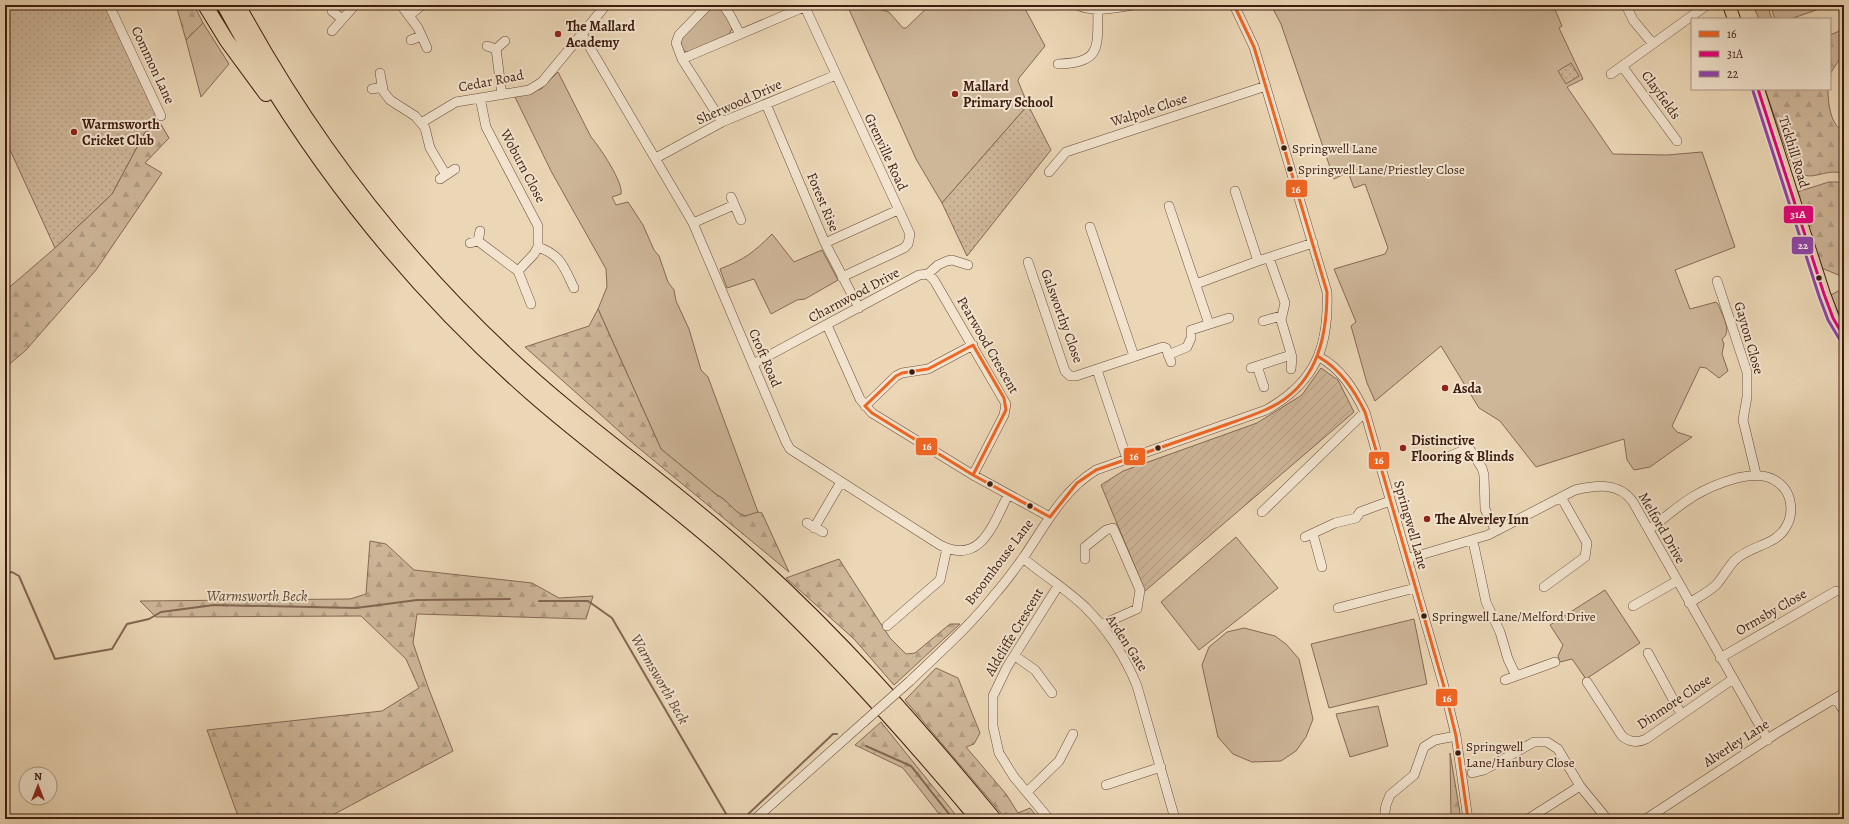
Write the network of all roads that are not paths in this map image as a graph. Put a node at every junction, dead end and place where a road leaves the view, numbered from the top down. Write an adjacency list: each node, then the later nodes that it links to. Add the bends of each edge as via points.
1 (109, 5): 45 (street, Common Lane)
2 (205, 5): 50 (highway, via 280,116)
3 (224, 5): 50 (highway, via 281,104)
4 (238, 5): 50 (highway)
5 (248, 5): 50 (highway)
6 (354, 5): 23 (street)
7 (401, 5): 21 (street)
8 (422, 5): 21 (street)
9 (606, 5): 25 (street, Cedar Road)
10 (708, 5): 32 (street, via 677,39)
11 (723, 5): 26 (street)
12 (1077, 5): 19 (street)
13 (1133, 5): 19 (street)
14 (1234, 5): 38 (street, via 1254,47)
15 (1626, 5): 30 (street, via 1633,20)
16 (1707, 5): 30 (street, Clayfields)
17 (1729, 5): 22 (main road)
18 (804, 6): 26 (street); 37 (street, Grenville Road)
19 (1098, 9): 33 (street, via 1097,44 1092,55 1076,64)
20 (332, 11): 23 (street)
21 (409, 16): 27 (street)
22 (1734, 18)
23 (342, 19): 24 (street)
24 (332, 31)
25 (582, 34): 42 (street, Cedar Road, via 542,82 529,90); 49 (street, Croft Road)
26 (740, 34): 32 (street)
27 (421, 36): 28 (street); 31 (street)
28 (411, 40)
29 (505, 42): 42 (street, via 491,47)
30 (1653, 44): 34 (street, Clayfields)
31 (427, 48)
32 (682, 59): 46 (street)
33 (1058, 64)
34 (1622, 66): 36 (street, Clayfields); 48 (street, Clayfields)
35 (380, 73): 39 (street)
36 (1611, 74)
37 (836, 75): 44 (street, Sherwood Drive); 55 (street, Grenville Road)
38 (1266, 86): 52 (street, Walpole Close, via 1066,152); 60 (street)
39 (383, 87): 40 (street); 47 (street, via 390,100 415,116)
40 (372, 89)
41 (1758, 90): 80 (main road, Tickhill Road, via 1824,294)
42 (502, 95): 43 (street, Cedar Road)
43 (480, 98): 47 (street, Cedar Road, via 450,104); 62 (street, Woburn Close, via 489,133 535,218 538,226)
44 (766, 104): 46 (street, Sherwood Drive); 61 (street, Forest Rise)
45 (161, 116)
46 (722, 122): 49 (street, Sherwood Drive)
47 (421, 123): 51 (street, via 443,177)
48 (1677, 141)
49 (656, 158): 57 (street, Croft Road)
50 (326, 159): 142 (highway, via 385,244 469,336 554,413 688,520 768,590 871,693); 143 (highway, via 434,282 477,326 567,408 696,510 805,608 907,715)
51 (455, 169)
52 (1049, 172)
53 (1235, 191): 64 (street)
54 (1169, 206): 71 (street)
55 (898, 210): 61 (street); 69 (street, Grenville Road, via 910,234 908,244)
56 (741, 220): 57 (street, via 732,201)
57 (693, 223): 85 (street, Croft Road)
58 (1090, 227): 83 (street)
59 (480, 231): 67 (street, via 474,242)
60 (1313, 243): 63 (street); 84 (street, via 1327,292 1327,325)
61 (825, 244): 69 (street, Forest Rise)
62 (538, 246): 67 (street, via 530,260); 72 (street, via 556,255)
63 (1269, 258): 64 (street); 75 (street, via 1285,303)
64 (1258, 261): 71 (street)
65 (1028, 262): 87 (street, Galsworthy Close, via 1065,371 1070,376 1076,376)
66 (968, 265): 68 (street, Charnwood Drive, via 952,260 946,261)
67 (518, 271): 73 (street)
68 (928, 274): 74 (street, Charnwood Drive, via 919,275); 81 (street, Pearwood Crescent)
69 (842, 277): 74 (street, Forest Rise)
70 (1716, 281): 93 (street, Gayton Close, via 1747,372 1744,425)
71 (1196, 284): 78 (street)
72 (574, 288)
73 (531, 304)
74 (859, 308): 79 (street, Charnwood Drive)
75 (1281, 316): 77 (street); 82 (street)
76 (1229, 318): 78 (street)
77 (1263, 321)
78 (1210, 324): 83 (street, Galsworthy Close, via 1191,330 1188,347 1170,358 1163,347)
79 (827, 325): 85 (street, Charnwood Drive); 89 (street)
80 (1844, 337)
81 (973, 345): 89 (street, via 928,369 896,376); 94 (street, Pearwood Crescent, via 1004,398 1006,410)
82 (1291, 354): 86 (street); 88 (street, via 1254,367)
83 (1134, 356): 87 (street, Galsworthy Close)
84 (1319, 356): 90 (street, Springwell Lane, via 1329,362 1347,381); 92 (street, Broomhouse Lane, via 1298,387 1266,410)
85 (753, 364): 95 (street, Croft Road, via 790,449)
86 (1291, 369)
87 (1097, 370): 92 (street, Galsworthy Close)
88 (1264, 387)
89 (865, 406): 94 (street, via 872,413)
90 (1365, 412): 98 (street, Springwell Lane); 99 (street)
91 (1450, 456): 103 (street, via 1467,445 1482,468 1485,508)
92 (1127, 459): 100 (street, Broomhouse Lane, via 1096,470 1087,476)
93 (1756, 474): 102 (street, via 1715,484 1692,497); 115 (street, via 1774,479 1786,491 1791,508 1787,526 1778,537 1735,560 1709,591)
94 (973, 475): 96 (street)
95 (841, 482): 101 (street); 105 (street, Croft Road)
96 (1008, 495): 100 (street); 105 (street, Croft Road, via 982,541 962,551)
97 (1561, 497): 102 (street, Melford Drive, via 1591,487 1614,487 1629,496); 103 (street, Melford Drive); 112 (street, via 1587,543 1585,557)
98 (1390, 501): 107 (street, Springwell Lane); 109 (street, via 1360,512 1356,518 1335,523 1309,536)
99 (1262, 512)
100 (1050, 517): 106 (street, Broomhouse Lane)
101 (814, 528)
102 (1649, 530): 110 (street, Melford Drive)
103 (1496, 531): 104 (street, Melford Drive)
104 (1473, 541): 107 (street, Melford Drive); 124 (street, via 1486,602)
105 (947, 548): 119 (street, via 940,580)
106 (1023, 558): 111 (street, Arden Gate); 141 (street, Broomhouse Lane, bridge, via 964,630)
107 (1407, 559): 113 (street, Springwell Lane)
108 (1085, 560): 118 (street, via 1085,548 1106,530 1113,528 1140,590 1137,609)
109 (1322, 567)
110 (1676, 581): 115 (street, Melford Drive); 116 (street)
111 (1058, 586): 118 (street, Arden Gate, via 1086,608); 121 (street, Aldcliffe Crescent)
112 (1544, 587)
113 (1415, 588): 117 (street); 134 (street, Springwell Lane)
114 (1836, 591): 122 (street, Ormsby Close)
115 (1689, 603): 122 (street, Melford Drive)
116 (1632, 606)
117 (1338, 608)
118 (1101, 625): 136 (street, Arden Gate, via 1133,676)
119 (888, 626)
120 (1648, 653): 132 (street)
121 (1015, 656): 128 (street, via 1035,670); 140 (street, Aldcliffe Crescent, via 993,696 993,726 999,753)
122 (1720, 658): 125 (street, Melford Drive)
123 (1556, 662): 124 (street)
124 (1516, 676): 126 (street)
125 (1733, 679): 132 (street, Dinmore Close); 135 (street, Melford Drive)
126 (1505, 680)
127 (1587, 682): 132 (street, Dinmore Close, via 1622,736 1628,740 1642,741)
128 (1052, 693)
129 (1844, 694): 130 (street, Alverley Lane)
130 (1836, 699): 131 (street); 135 (street, Alverley Lane)
131 (1844, 711)
132 (1681, 714)
133 (1073, 734): 140 (street, via 1059,761)
134 (1456, 736): 146 (street, via 1435,740 1424,747 1414,774 1390,795); 147 (street, Springwell Lane)
135 (1768, 740): 150 (street, Alverley Lane)
136 (1161, 767): 138 (street); 145 (street, Arden Gate)
137 (1472, 773): 139 (street, via 1484,770 1534,742 1541,741 1558,749)
138 (1106, 785)
139 (1580, 786): 148 (street); 149 (street)
140 (1027, 792): 144 (street, Aldcliffe Crescent)
141 (758, 818)
142 (978, 819)
143 (994, 819)
144 (1049, 819)
145 (1175, 819)
146 (1384, 819)
147 (1468, 819)
148 (1528, 819)
149 (1607, 819)
150 (1646, 819)

